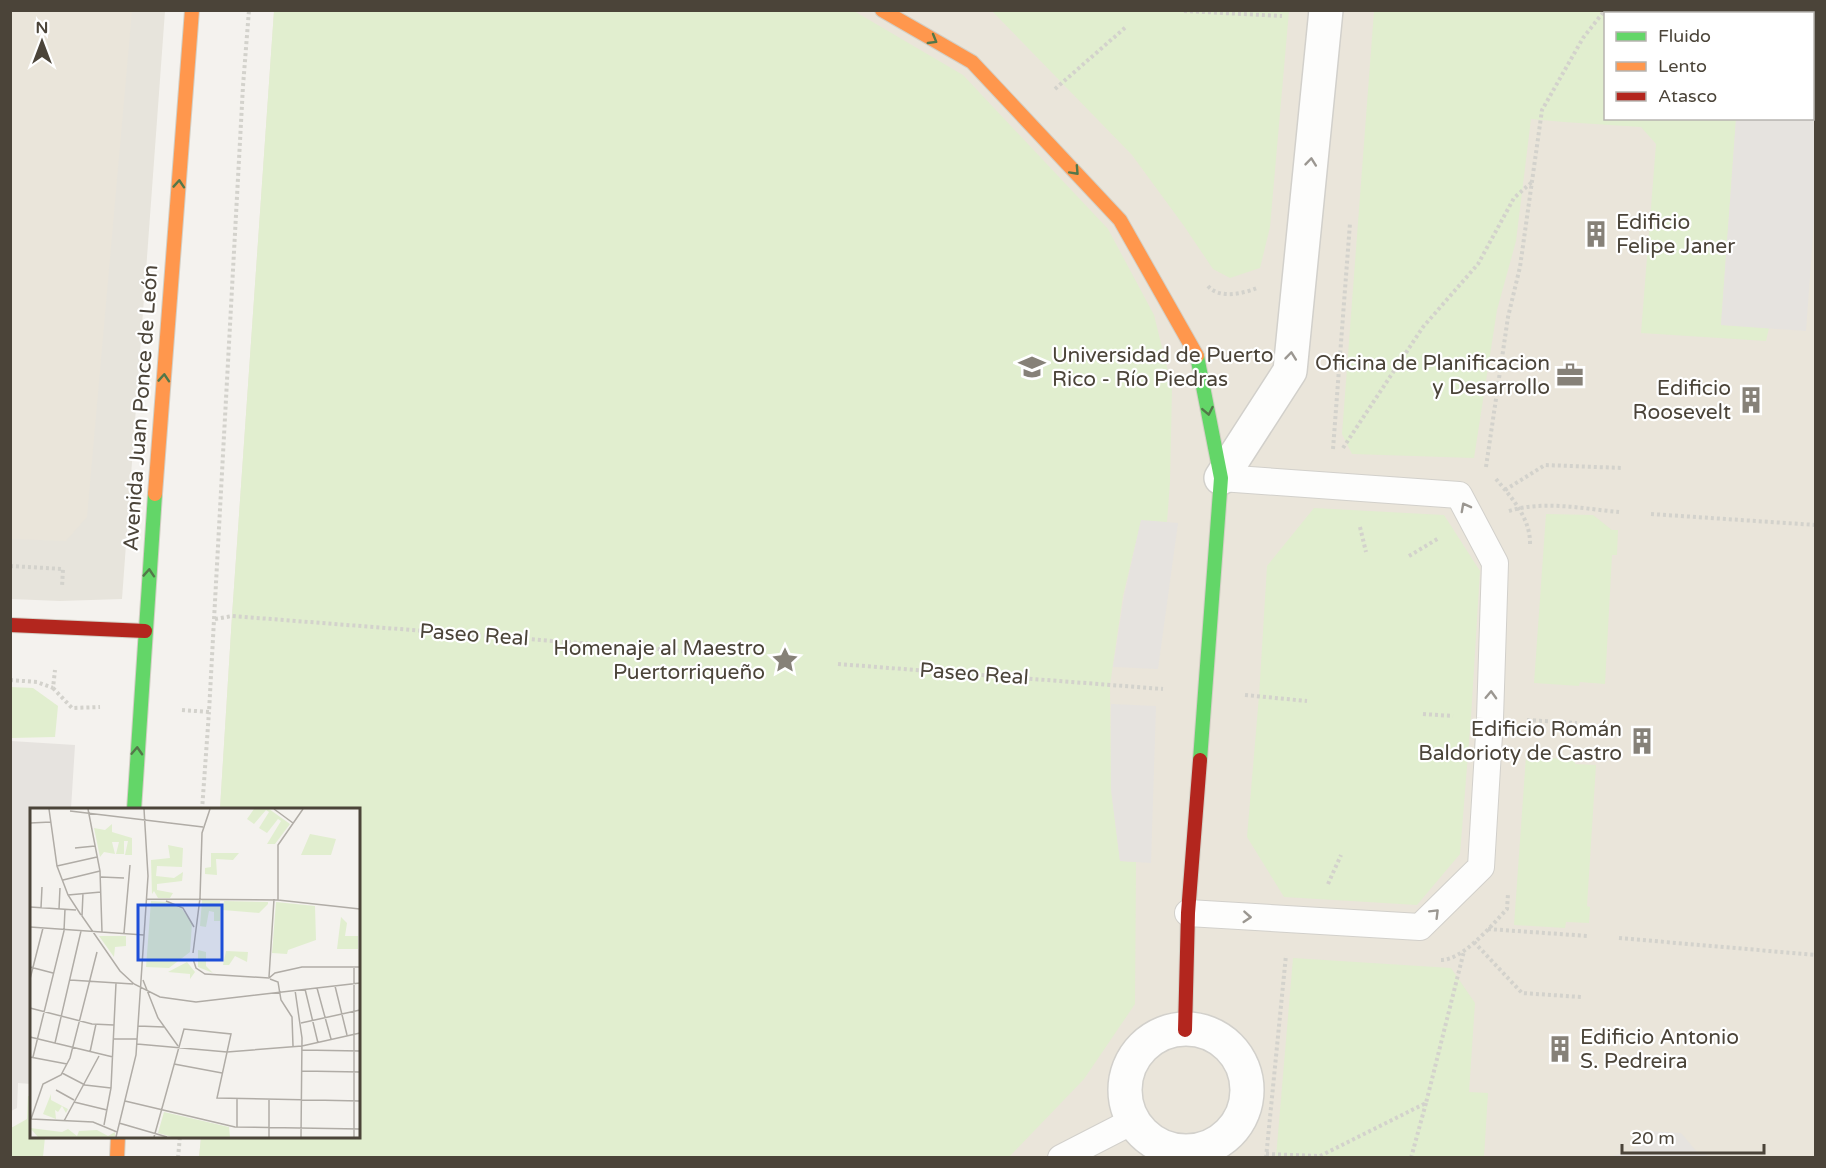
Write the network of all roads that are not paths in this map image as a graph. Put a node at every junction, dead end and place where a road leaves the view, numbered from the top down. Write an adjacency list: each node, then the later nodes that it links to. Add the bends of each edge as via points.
1 (192, 10): 6 (street, Avenida Juan Ponce de León, one-way to 1)
2 (882, 10): 4 (street, one-way to 4, via 972,62 1120,220 1197,357)
3 (1326, 10): 4 (street, one-way to 3, via 1290,370)
4 (1221, 478): 8 (street); 8 (lane, one-way to 4, via 1420,927 1481,867 1495,563 1459,495)
5 (10, 625): 6 (street)
6 (145, 631): 7 (street, Avenida Juan Ponce de León, one-way to 6)
7 (134, 808)
8 (1188, 913): 9 (street)
9 (1185, 1030): 10 (street, via 1152,1038 1135,1055 1126,1077 1125,1101); 12 (street, via 1199,1030 1221,1039 1238,1056 1247,1078 1246,1102 1237,1124 1220,1141)
10 (1133, 1121): 12 (street, via 1151,1140); 14 (lane)
11 (118, 1138): 13 (street)
12 (1197, 1154)
13 (117, 1158)
14 (1061, 1158)

